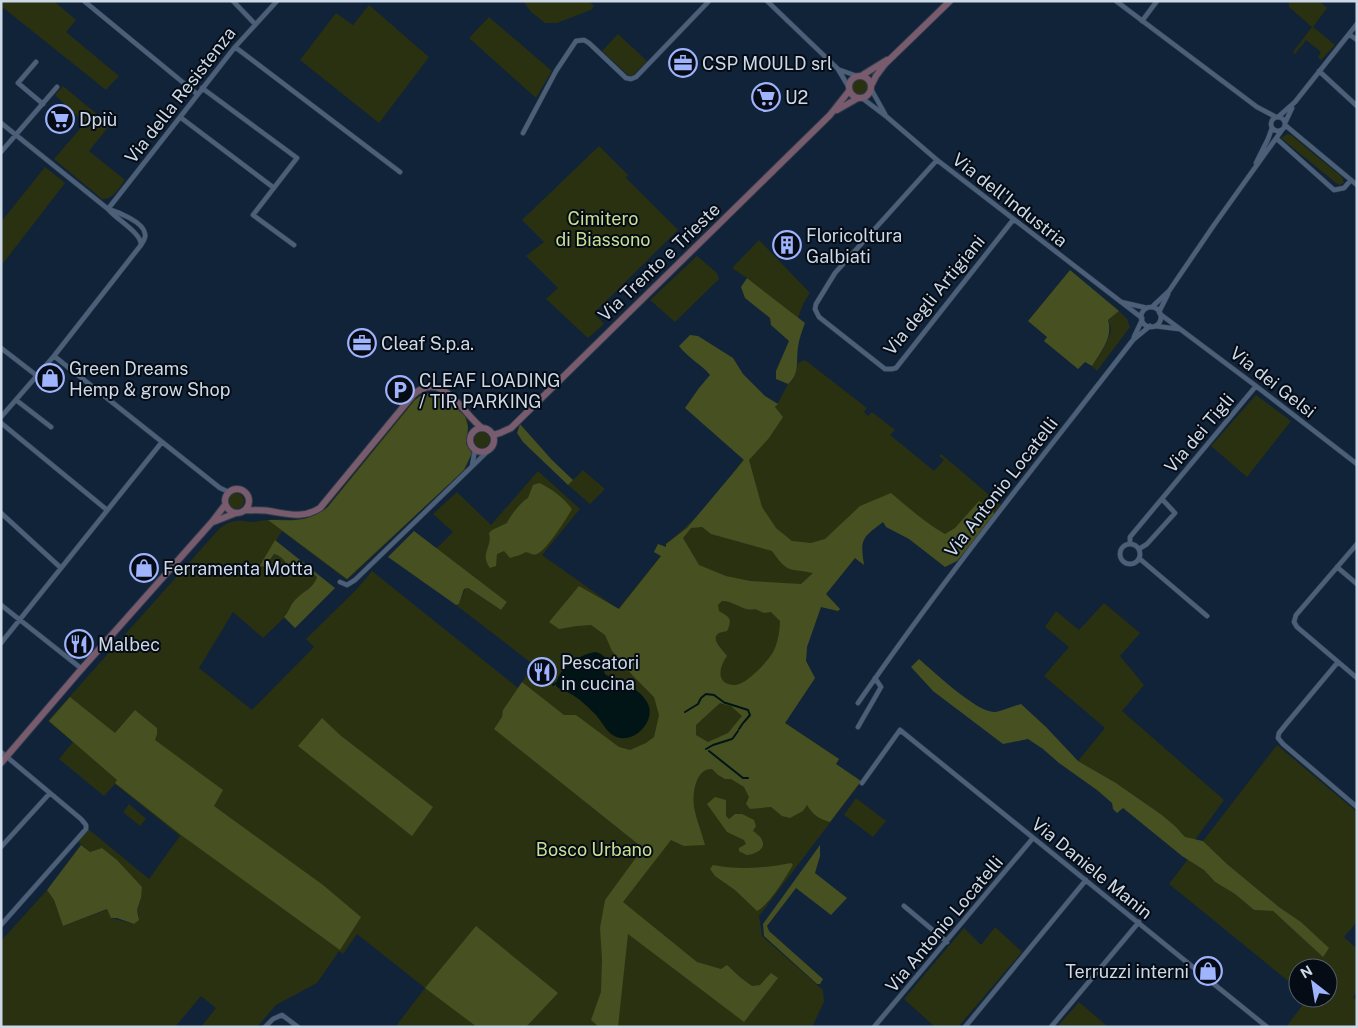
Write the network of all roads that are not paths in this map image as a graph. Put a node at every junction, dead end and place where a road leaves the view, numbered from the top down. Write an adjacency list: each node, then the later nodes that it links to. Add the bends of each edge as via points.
1 (84, 1): 24 (street)
2 (233, 1): 10 (street)
3 (277, 1): 10 (street, Via della Resistenza)
4 (709, 1): 38 (street, via 631,79 590,44 584,40 576,42 556,71)
5 (767, 1): 17 (street)
6 (950, 1): 15 (street, Via Trento e Trieste)
7 (1116, 1): 9 (street)
8 (1157, 1): 9 (street)
9 (1142, 20): 29 (street)
10 (255, 24): 14 (street, Via della Resistenza)
11 (1357, 24): 12 (street)
12 (1349, 34): 13 (street); 18 (street)
13 (1357, 40)
14 (234, 47): 22 (street, Via della Resistenza); 45 (street)
15 (894, 55): 19 (street, Via Trento e Trieste); 21 (street, Via Trento e Trieste)
16 (36, 62): 27 (street, via 18,83)
17 (838, 69): 19 (street); 23 (street)
18 (1319, 71): 26 (street); 28 (street)
19 (859, 76): 21 (street, via 866,77); 23 (street, Via Trento e Trieste, via 851,80)
20 (57, 87): 27 (street)
21 (871, 87): 25 (street, Via Trento e Trieste, via 869,93); 32 (street, Via dell'Industria)
22 (202, 88): 24 (street, Via della Resistenza); 49 (street, via 296,158)
23 (849, 89): 25 (street, via 853,96); 30 (street, Via Trento e Trieste)
24 (197, 94): 31 (street, Via della Resistenza)
25 (860, 98): 30 (street, Via Trento e Trieste); 32 (street, Via dell'Industria)
26 (1295, 102): 33 (street); 35 (street)
27 (43, 104): 39 (street)
28 (1357, 106)
29 (1264, 111): 33 (street); 36 (street)
30 (830, 115): 72 (street, Via Trento e Trieste)
31 (180, 117): 49 (street); 50 (street, Via della Resistenza)
32 (887, 117): 44 (street, Via dell'Industria)
33 (1277, 117): 35 (street, via 1283,118); 36 (street)
34 (1, 123): 39 (street)
35 (1285, 124): 37 (street); 47 (street)
36 (1271, 125): 37 (street, via 1276,131); 46 (street, via 1268,139)
37 (1282, 130): 40 (street)
38 (523, 133)
39 (16, 135): 43 (street); 50 (street)
40 (1277, 139): 41 (street); 42 (street)
41 (1283, 145): 42 (street); 47 (street, via 1334,190 1344,188)
42 (1270, 148): 46 (street)
43 (1, 152)
44 (937, 160): 51 (street, Via dell'Industria); 51 (street, Via degli Artigiani, via 836,273 816,304 819,317 885,369 896,368)
45 (400, 172)
46 (1249, 175): 54 (street)
47 (1351, 180): 48 (street)
48 (1357, 185)
49 (274, 188): 52 (street, via 253,215)
50 (108, 209): 53 (street, via 138,236); 53 (street, via 121,212 143,228 146,237)
51 (1013, 220): 55 (street, Via dell'Industria)
52 (294, 244)
53 (141, 245): 63 (street)
54 (1169, 291): 56 (street); 57 (street)
55 (1119, 302): 56 (street); 58 (street, Via dell'Industria)
56 (1150, 308): 57 (street); 58 (street, via 1142,314)
57 (1160, 313): 59 (street, via 1160,320); 60 (street, Via dei Gelsi)
58 (1142, 319): 59 (street, via 1145,325); 61 (street, Via Antonio Locatelli)
59 (1152, 326): 60 (street); 61 (street, Via Antonio Locatelli)
60 (1183, 330): 65 (street, Via dei Gelsi)
61 (1134, 340): 106 (street, Via Antonio Locatelli, via 964,557)
62 (1, 348): 64 (street)
63 (54, 356): 64 (street); 75 (street)
64 (36, 376): 66 (street)
65 (1256, 386): 78 (street, Via dei Gelsi); 83 (street, Via dei Tigli)
66 (16, 400): 68 (street); 70 (street)
67 (468, 414): 71 (street); 73 (street); 88 (street, via 443,390 434,387 421,389 410,398 320,508 296,516)
68 (1, 417)
69 (1, 423): 86 (street)
70 (50, 427)
71 (482, 428): 73 (street); 74 (street)
72 (508, 430): 74 (street, Via Trento e Trieste); 76 (street, Via Trento e Trieste)
73 (473, 432): 77 (street, via 471,441)
74 (493, 434): 76 (street)
75 (162, 442): 82 (street); 86 (street)
76 (492, 447): 77 (street, via 484,452); 81 (street)
77 (475, 450): 81 (street)
78 (1345, 456): 79 (street); 80 (street, Via dei Gelsi)
79 (1357, 458)
80 (1357, 464)
81 (472, 467): 98 (street, via 355,580 347,585)
82 (229, 492): 84 (street, via 242,490); 85 (street)
83 (1162, 499): 92 (street, Via dei Tigli, via 1130,537); 94 (street, Via dei Tigli, via 1175,513 1147,544)
84 (250, 501): 87 (street); 88 (street)
85 (225, 505): 90 (street); 91 (street)
86 (106, 510): 97 (street)
87 (245, 510): 88 (street); 90 (street)
88 (267, 511)
89 (1, 513): 97 (street)
90 (236, 513): 91 (street)
91 (212, 522): 105 (street)
92 (1130, 544): 94 (street); 95 (street, Via dei Tigli, via 1121,550 1123,562 1128,564)
93 (1357, 544): 96 (street)
94 (1138, 549): 95 (street)
95 (1140, 559): 101 (street)
96 (1337, 567): 99 (street); 104 (street, via 1296,615 1294,622)
97 (61, 568): 102 (street)
98 (340, 582)
99 (1357, 584)
100 (1, 605): 102 (street)
101 (1207, 616)
102 (19, 620): 103 (street); 105 (street)
103 (1, 643)
104 (1338, 662): 107 (street); 114 (street, via 1278,738)
105 (82, 669): 110 (street)
106 (875, 678): 108 (street, Via Antonio Locatelli); 109 (street, via 881,686)
107 (1357, 678)
108 (858, 704)
109 (858, 727)
110 (4, 755): 111 (street); 113 (street)
111 (1, 763)
112 (862, 783): 115 (street, Via Daniele Manin, via 900,730)
113 (50, 793): 116 (street); 120 (street, via 81,819 86,829)
114 (1357, 807)
115 (1033, 838): 117 (street, Via Daniele Manin); 123 (street, Via Antonio Locatelli)
116 (1, 847)
117 (1086, 880): 121 (street, Via Daniele Manin); 127 (street)
118 (904, 906): 123 (street)
119 (1, 915): 120 (street)
120 (6, 920): 122 (street)
121 (1139, 922): 128 (street); 129 (street, Via Daniele Manin)
122 (1, 925)
123 (946, 942): 126 (street, Via Antonio Locatelli)
124 (265, 1027): 125 (street, via 282,1015)
125 (298, 1027)
126 (874, 1027)
127 (965, 1027)
128 (1051, 1027)
129 (1267, 1027)

